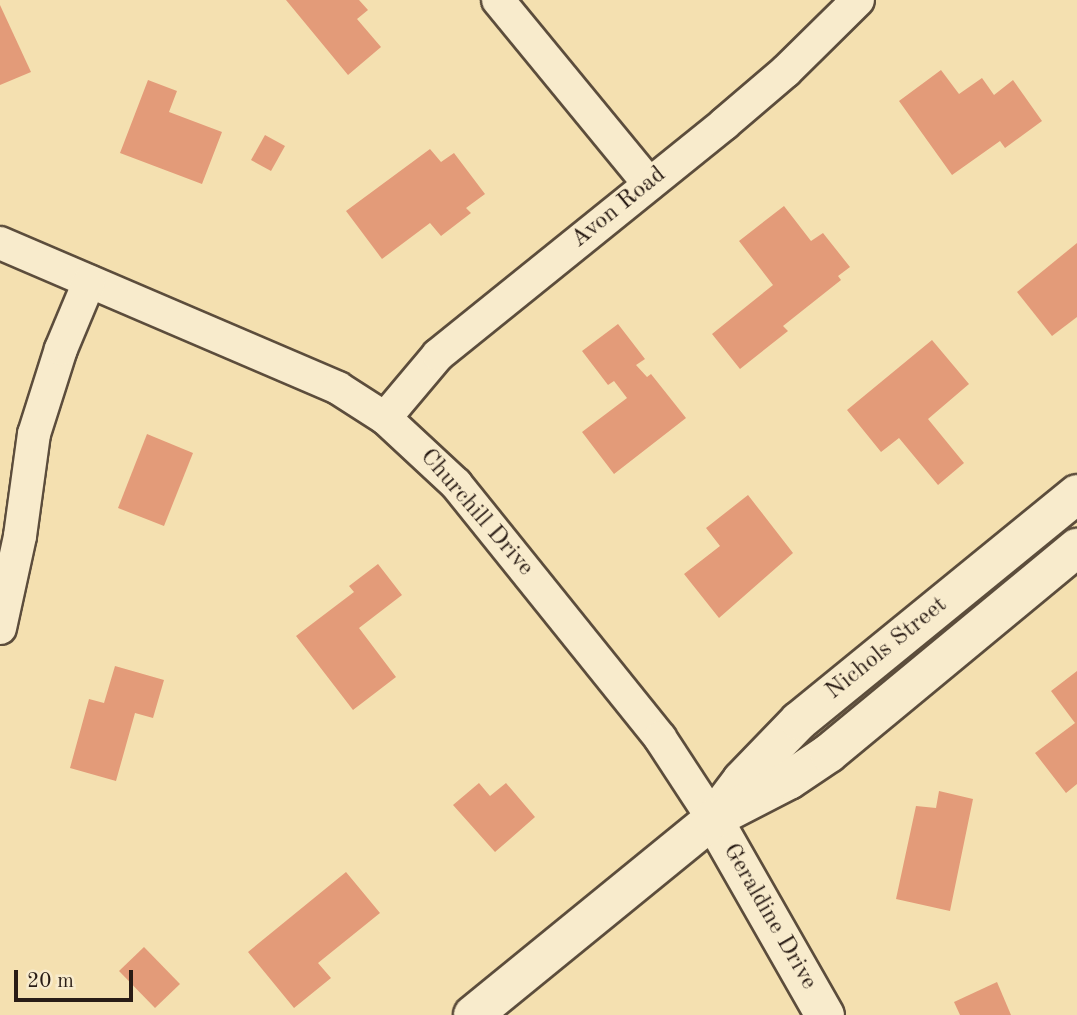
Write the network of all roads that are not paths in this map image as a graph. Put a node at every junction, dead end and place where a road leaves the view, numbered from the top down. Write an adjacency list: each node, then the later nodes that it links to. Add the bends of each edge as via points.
1 (498, 0): 3 (street)
2 (858, 0): 3 (street, Avon Road, via 786,71)
3 (649, 184): 6 (street, Avon Road, via 438,355)
4 (0, 243): 5 (street, Churchill Drive)
5 (89, 282): 6 (street, Churchill Drive, via 338,388); 9 (street, via 57,359 34,433 20,536)
6 (385, 418): 10 (street, Churchill Drive, via 456,484 660,738)
7 (1077, 494): 10 (main road, Nichols Street, via 799,720 742,779)
8 (1077, 548): 10 (main road, Nichols Street, via 829,753 789,780)
9 (0, 628)
10 (713, 819): 11 (main road, Nichols Street); 12 (main road, Geraldine Drive)
11 (473, 1015)
12 (825, 1015)

